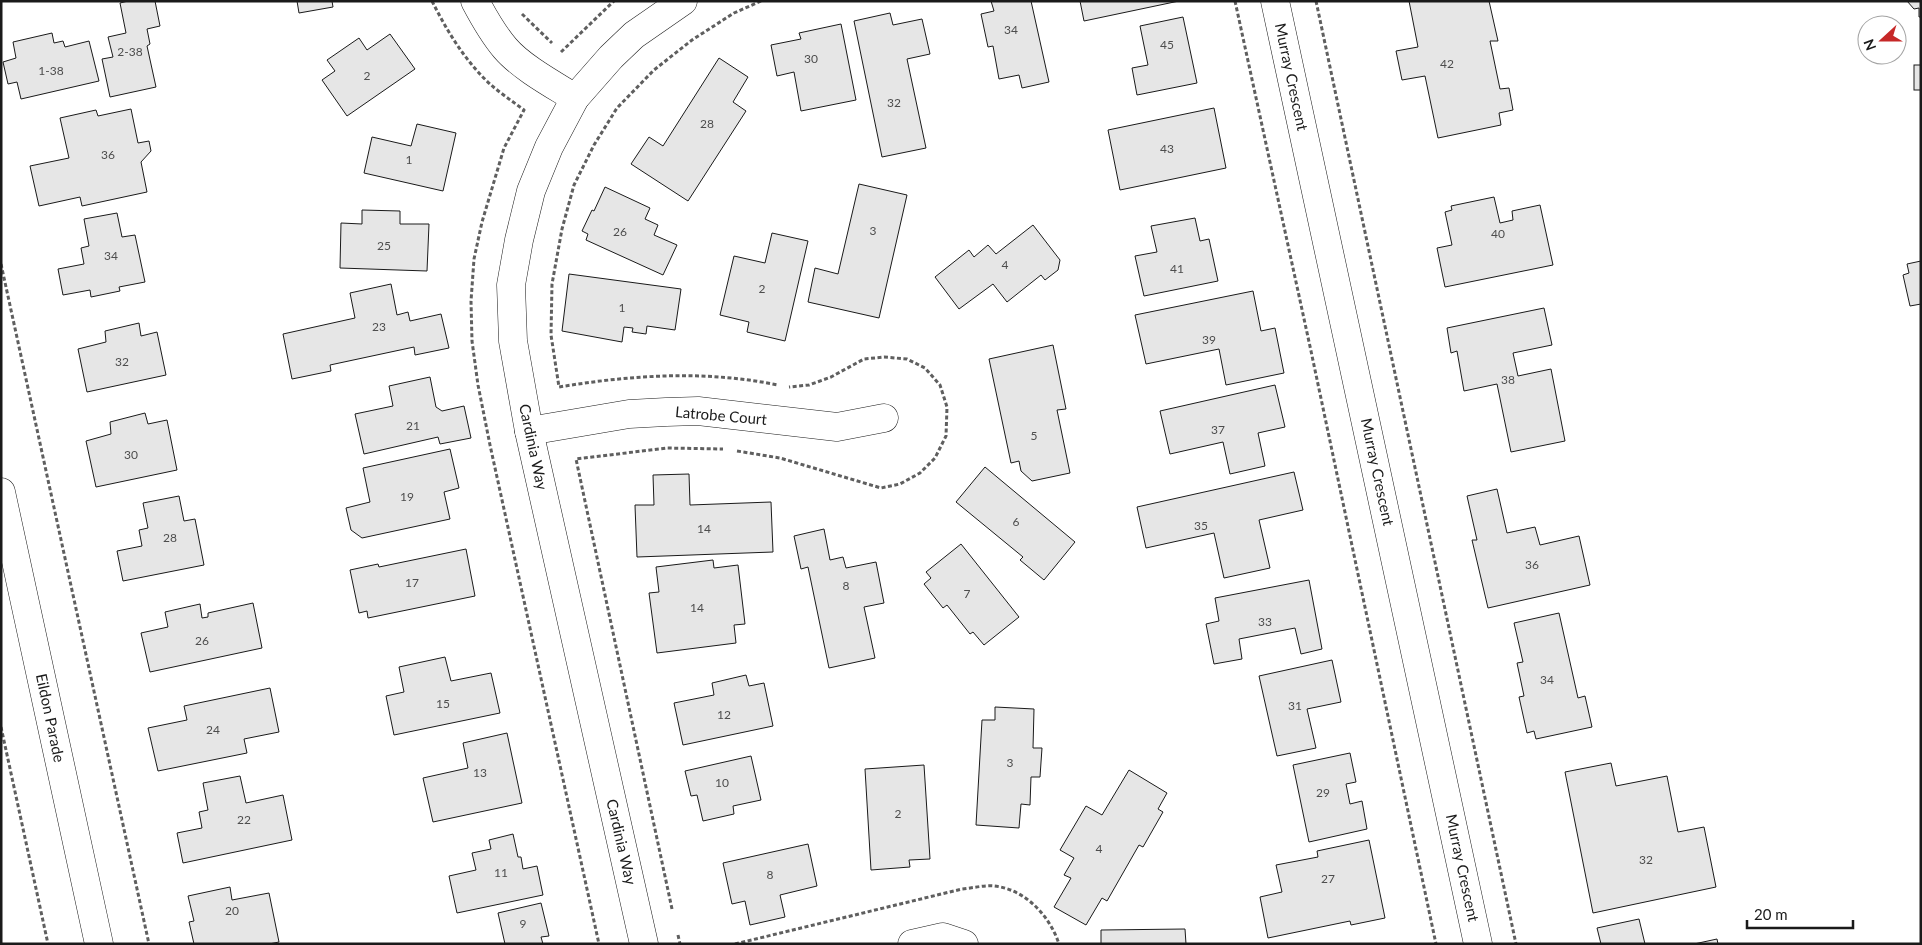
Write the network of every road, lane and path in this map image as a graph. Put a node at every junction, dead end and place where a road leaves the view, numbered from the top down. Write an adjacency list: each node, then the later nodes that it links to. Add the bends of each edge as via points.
1 (476, 1): 9 (street, via 506,49)
2 (614, 1): 8 (path, via 562,53)
3 (683, 1): 9 (street, Cardinia Way, via 634,35)
4 (762, 1): 11 (path, via 734,13 654,70 617,108 594,145 574,185 552,284 551,335)
5 (1235, 1): 26 (path)
6 (1275, 1): 27 (street, Murray Crescent)
7 (1316, 1): 28 (path)
8 (517, 8)
9 (575, 98): 13 (street, Cardinia Way, via 549,147 531,191 511,285 513,341)
10 (1, 264): 21 (path)
11 (559, 387)
12 (884, 418): 13 (street, Latrobe Court, via 837,428 698,411 666,412 629,414)
13 (529, 430): 22 (street, Cardinia Way)
14 (576, 459): 17 (path)
15 (1, 492): 20 (street, Eildon Parade)
16 (1, 728): 19 (path)
17 (673, 915)
18 (678, 934): 23 (path)
19 (48, 944)
20 (99, 944)
21 (149, 944)
22 (644, 944)
23 (680, 944)
24 (912, 944): 25 (street, via 943,937)
25 (964, 944)
26 (1436, 944)
27 (1478, 944)
28 (1516, 944)

